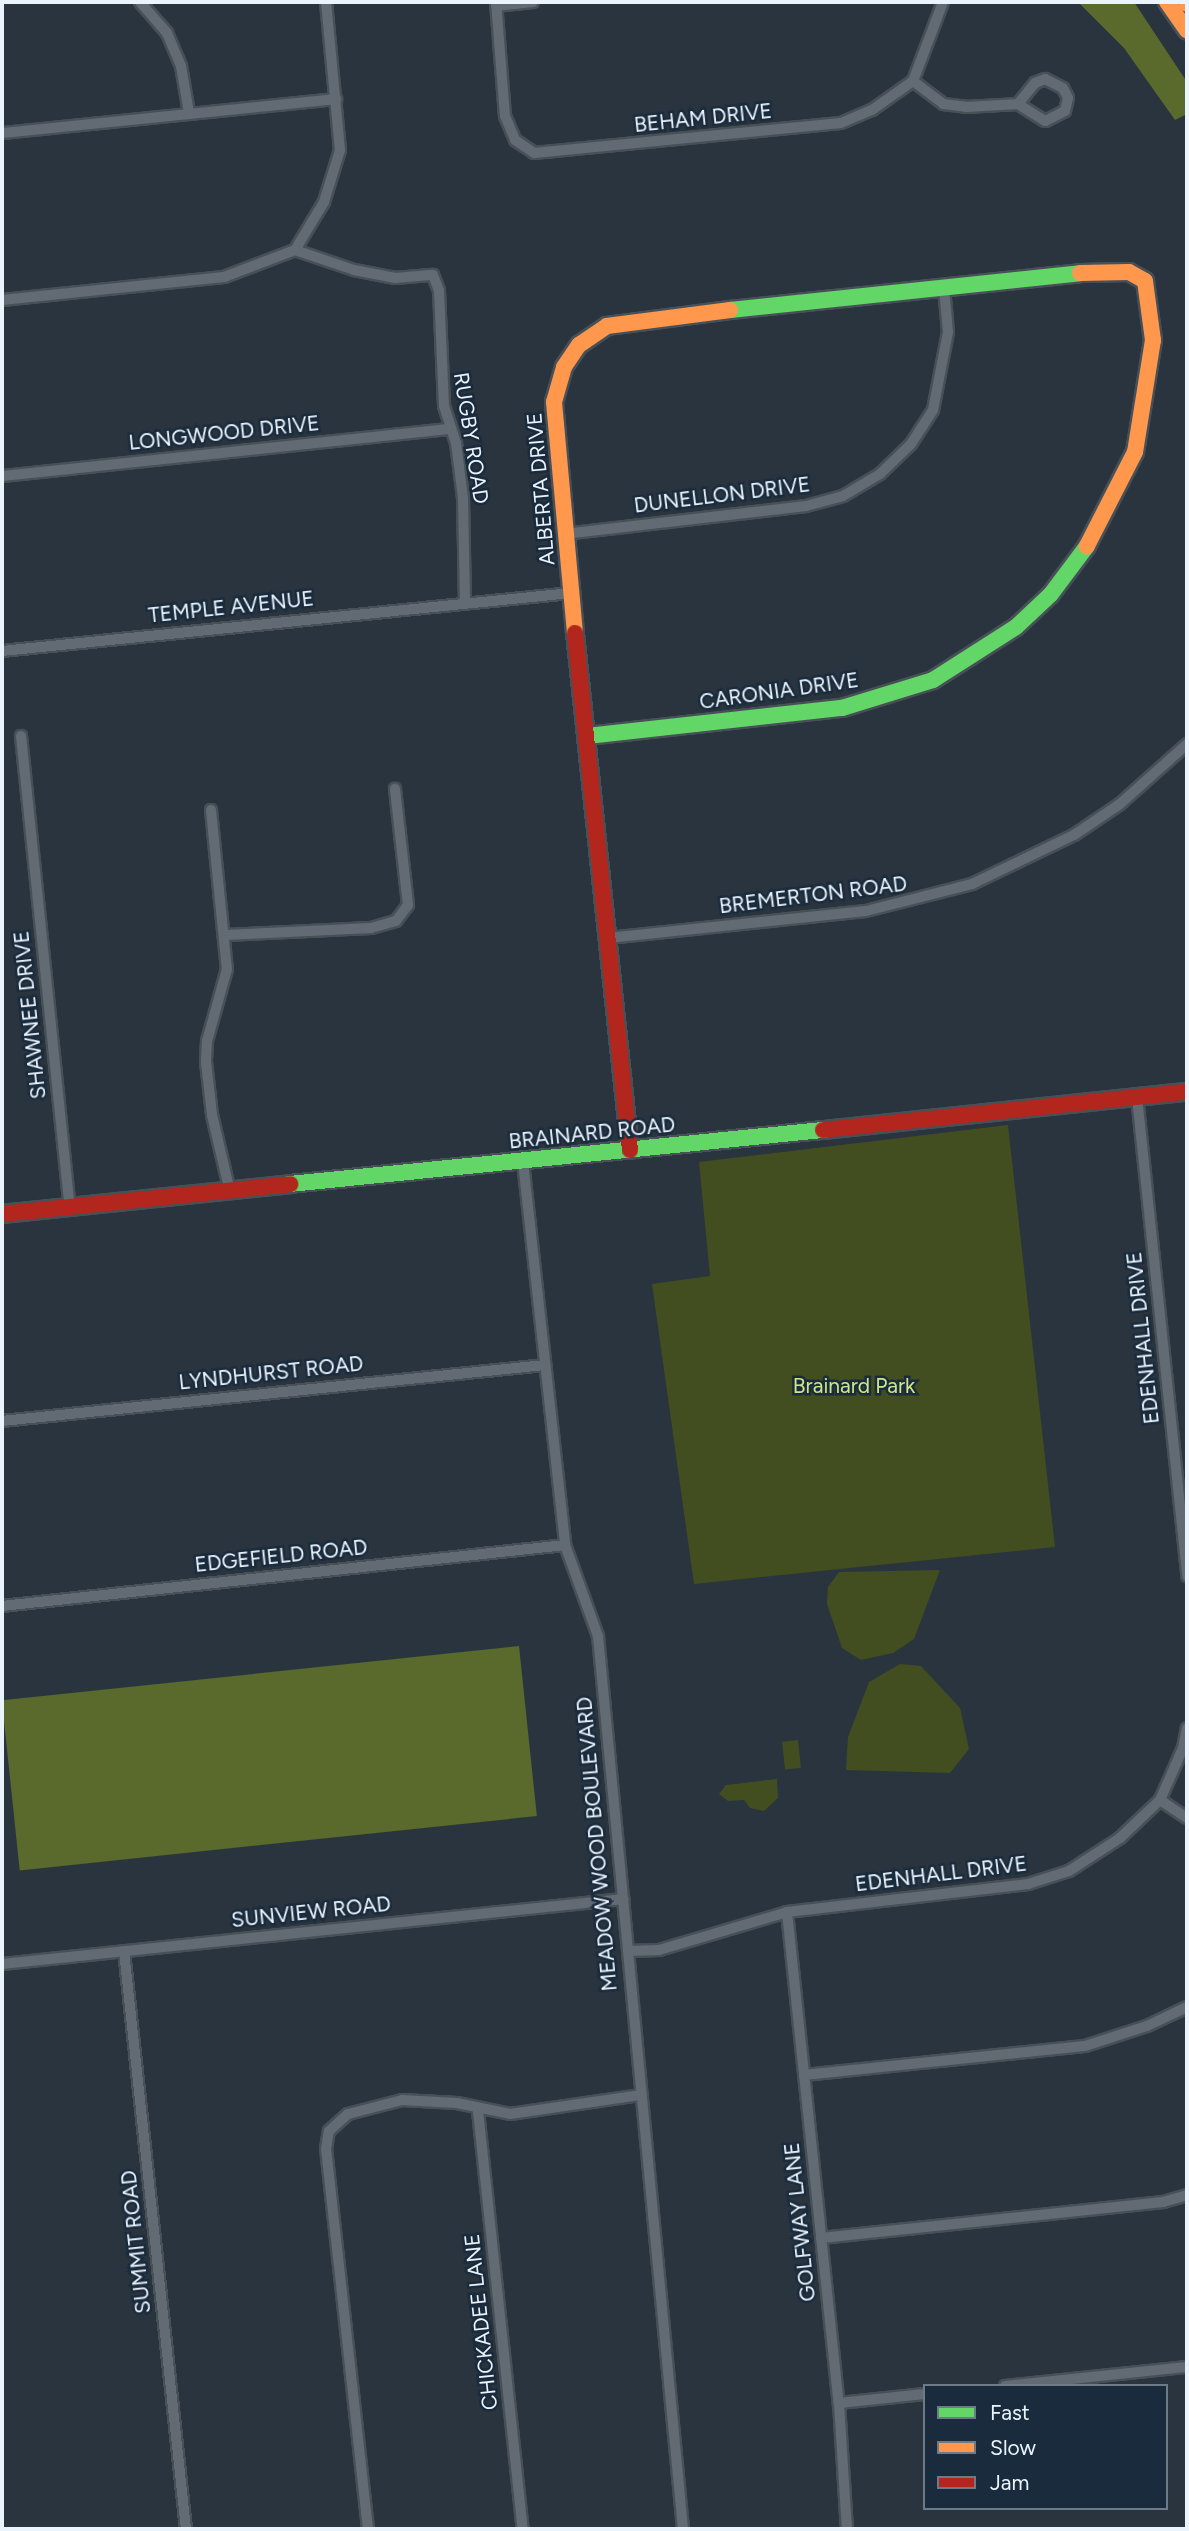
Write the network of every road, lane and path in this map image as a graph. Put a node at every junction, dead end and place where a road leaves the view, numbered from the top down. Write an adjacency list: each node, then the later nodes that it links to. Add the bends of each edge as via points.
1 (140, 2): 11 (street, via 167,33 181,66)
2 (326, 2): 9 (street)
3 (533, 2): 6 (street)
4 (943, 2): 8 (street)
5 (1167, 2): 7 (main road)
6 (496, 4): 8 (street, BEHAM DRIVE, via 505,116 515,140 534,153 841,123 872,110)
7 (1187, 31)
8 (913, 81): 10 (street, via 943,104 981,108)
9 (336, 99): 11 (street); 13 (street, via 340,150 333,180)
10 (1018, 104): 10 (street, via 1035,83 1045,79 1063,88 1068,98 1065,111 1045,121)
11 (189, 113): 12 (street)
12 (2, 133)
13 (295, 250): 16 (street, via 224,277); 17 (street, RUGBY ROAD, via 356,271 395,278 433,275 439,291 440,356)
14 (1129, 272): 15 (main road, ALBERTA DRIVE); 24 (main road, CARONIA DRIVE, via 1145,281 1153,341 1135,452 1114,501 1082,555 1051,594 1016,626 933,680 842,708)
15 (944, 288): 19 (street, DUNELLON DRIVE, via 948,332 933,410 911,444 880,474 843,496 806,506); 19 (main road, ALBERTA DRIVE, via 607,326 579,345 564,367 554,402)
16 (2, 300)
17 (449, 429): 18 (street, LONGWOOD DRIVE); 21 (street, RUGBY ROAD, via 456,443 463,498)
18 (2, 476)
19 (564, 534): 20 (main road, ALBERTA DRIVE)
20 (571, 593): 21 (street, TEMPLE AVENUE); 24 (main road, ALBERTA DRIVE)
21 (465, 602): 22 (street, TEMPLE AVENUE)
22 (2, 651)
23 (21, 736): 35 (street, SHAWNEE DRIVE)
24 (587, 736): 29 (main road, ALBERTA DRIVE)
25 (1187, 744): 29 (street, BREMERTON ROAD, via 1120,804 1074,835 972,884 866,911)
26 (396, 789): 28 (street, via 408,905 396,921 372,928)
27 (211, 810): 28 (street)
28 (226, 935): 34 (street, via 227,969 207,1041 206,1062 212,1115)
29 (608, 938): 32 (main road, ALBERTA DRIVE)
30 (1187, 1091): 31 (main road, BRAINARD ROAD)
31 (1137, 1097): 32 (main road, BRAINARD ROAD); 40 (street, EDENHALL DRIVE)
32 (630, 1150): 33 (main road, BRAINARD ROAD)
33 (523, 1162): 34 (main road, BRAINARD ROAD); 37 (street, MEADOW WOOD BOULEVARD)
34 (230, 1192): 35 (main road, BRAINARD ROAD)
35 (70, 1207): 36 (main road, BRAINARD ROAD)
36 (2, 1214)
37 (545, 1365): 38 (street, LYNDHURST ROAD); 39 (street, MEADOW WOOD BOULEVARD)
38 (2, 1420)
39 (565, 1545): 41 (street, EDGEFIELD ROAD); 45 (street, MEADOW WOOD BOULEVARD, via 598,1636)
40 (1187, 1576)
41 (2, 1606)
42 (1187, 1728): 43 (street, EDENHALL DRIVE)
43 (1160, 1800): 44 (street); 46 (street, EDENHALL DRIVE, via 1120,1838 1069,1871 1028,1884)
44 (1187, 1818)
45 (624, 1899): 47 (street, SUNVIEW ROAD); 48 (street, MEADOW WOOD BOULEVARD)
46 (787, 1912): 48 (street, EDENHALL DRIVE, via 659,1950); 51 (street, GOLFWAY LANE)
47 (124, 1951): 49 (street, SUNVIEW ROAD); 60 (street, SUMMIT ROAD)
48 (629, 1951): 52 (street, MEADOW WOOD BOULEVARD)
49 (2, 1964)
50 (1187, 2007): 51 (street, via 1147,2026 1084,2046)
51 (804, 2075): 55 (street, GOLFWAY LANE)
52 (640, 2095): 53 (street, via 510,2115); 63 (street, MEADOW WOOD BOULEVARD)
53 (478, 2111): 61 (street, via 427,2099 378,2104 337,2121 329,2131 326,2149); 62 (street, CHICKADEE LANE)
54 (1187, 2195): 55 (street, via 1163,2202)
55 (821, 2238): 59 (street, GOLFWAY LANE)
56 (1187, 2367): 57 (street)
57 (1024, 2384)
58 (923, 2394): 59 (street)
59 (839, 2403): 64 (street, GOLFWAY LANE)
60 (186, 2529)
61 (368, 2529)
62 (523, 2529)
63 (683, 2529)
64 (846, 2529)

